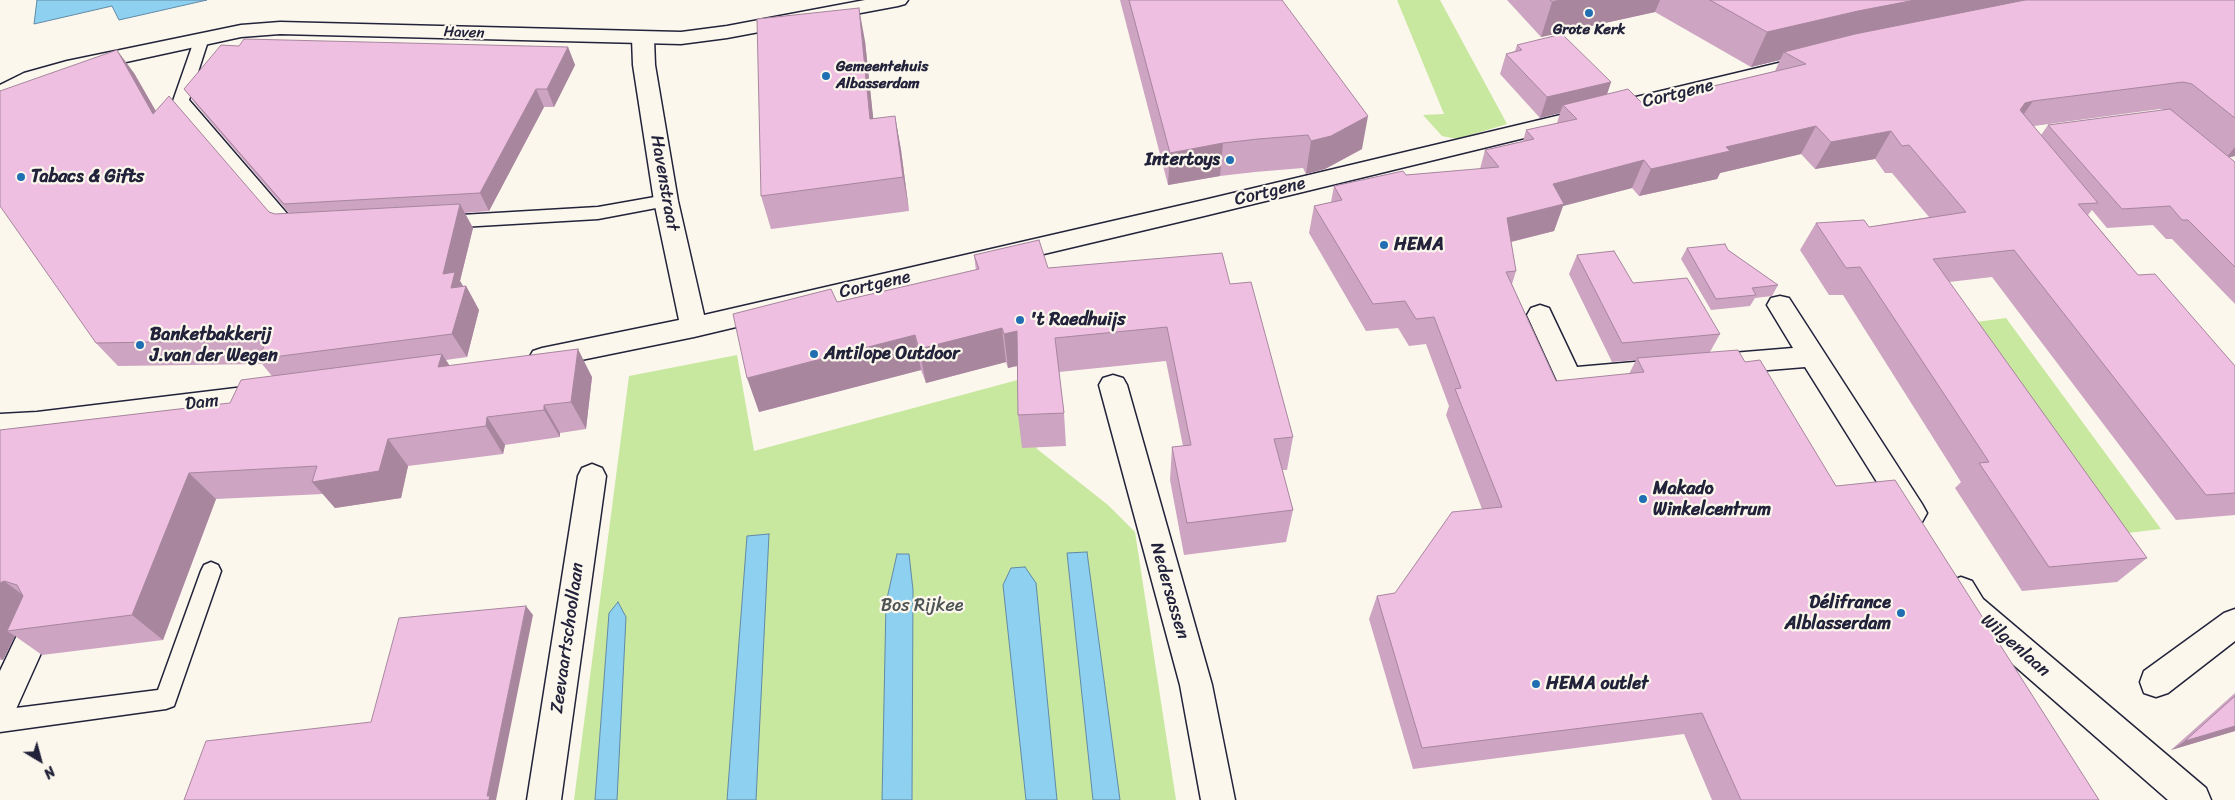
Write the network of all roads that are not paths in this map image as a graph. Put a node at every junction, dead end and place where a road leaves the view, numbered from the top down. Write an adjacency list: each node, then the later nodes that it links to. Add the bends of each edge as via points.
1 (898, 0): 3 (street, Haven, via 727,32 681,38)
2 (202, 38): 3 (street, Haven, via 280,28); 5 (street, Haven, via 105,58); 10 (lane, via 181,101 292,230)
3 (643, 38): 8 (street, Havenstraat, via 644,65)
4 (1830, 57): 13 (street, Cortgene, via 1214,206)
5 (32, 78): 6 (street, Haven); 7 (street, Haven)
6 (0, 82)
7 (0, 93)
8 (666, 201): 9 (lane, via 598,213); 13 (street, Havenstraat)
9 (430, 222)
10 (312, 229)
11 (1780, 305): 14 (street)
12 (1540, 315): 14 (street, via 1569,378)
13 (694, 327): 15 (street, Cortgene)
14 (1812, 356): 20 (street)
15 (520, 362)
16 (1112, 385): 29 (street, Nedersassen, via 1196,685)
17 (290, 392): 18 (street, Dam)
18 (0, 425)
19 (592, 476): 28 (street, Zeevaartschoollaan)
20 (1924, 533)
21 (1946, 566): 30 (street, Wilgenlaan, via 1972,609)
22 (211, 571): 27 (lane, via 166,699)
23 (39, 622): 26 (street)
24 (2235, 623): 25 (street)
25 (2156, 682)
26 (0, 707)
27 (0, 720)
28 (544, 800)
29 (1218, 800)
30 (2194, 800)

